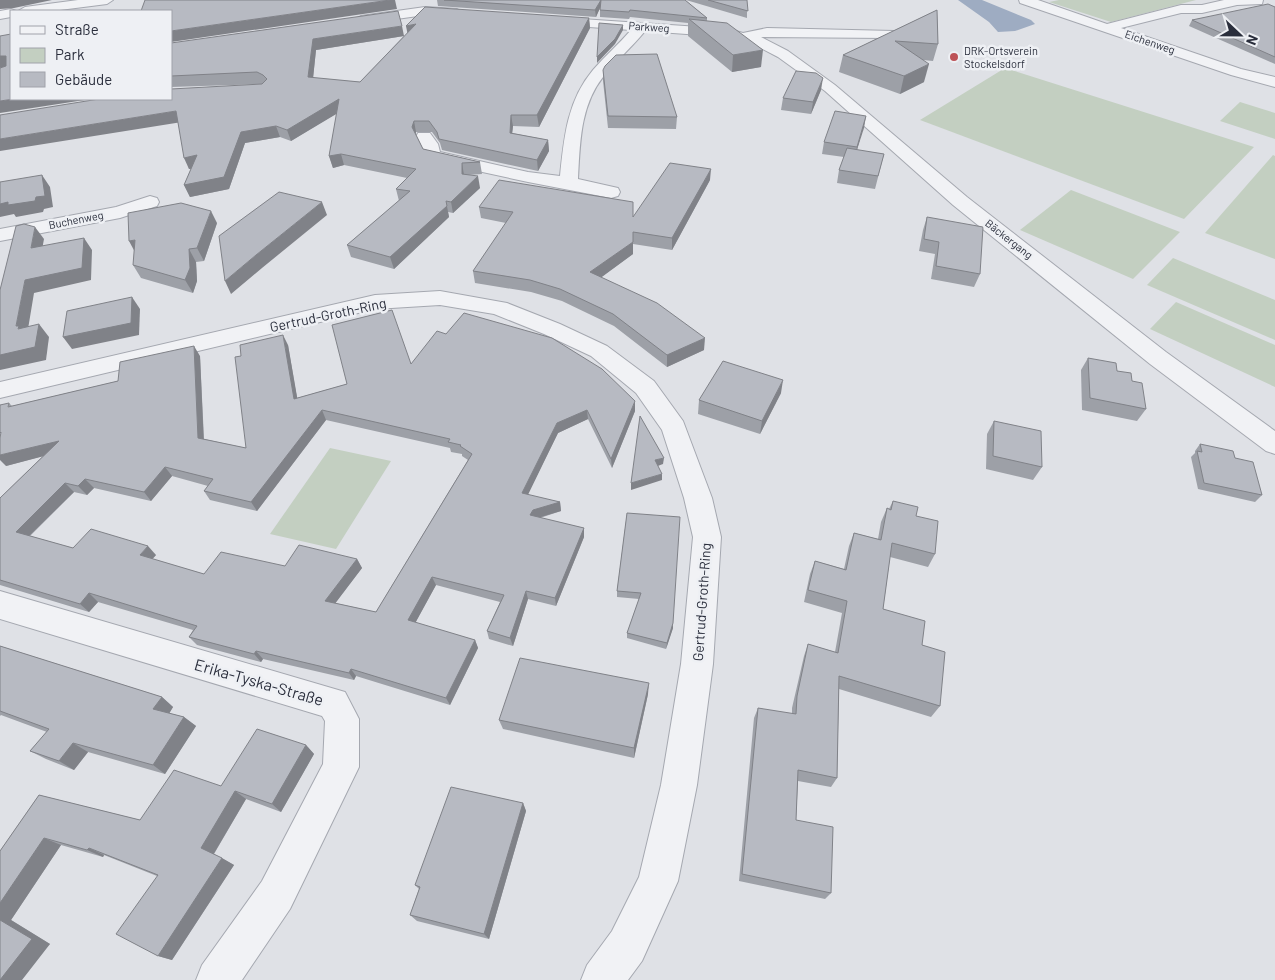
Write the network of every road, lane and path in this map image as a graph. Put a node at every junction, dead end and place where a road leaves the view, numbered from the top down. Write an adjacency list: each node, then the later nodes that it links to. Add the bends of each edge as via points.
1 (106, 0): 5 (street)
2 (1025, 0): 10 (street, Eichenweg)
3 (1257, 1): 10 (street, via 1181,9)
4 (423, 5): 6 (street); 8 (street)
5 (32, 10)
6 (472, 15)
7 (538, 20): 9 (street, Parkweg)
8 (350, 22)
9 (642, 26): 12 (street, Parkweg); 15 (street, via 593,80 578,105)
10 (1106, 28): 13 (street, Eichenweg)
11 (888, 34): 12 (street, Parkweg, via 766,32)
12 (744, 36): 20 (street, Bäckergang, via 783,54 830,88 960,201 1158,358)
13 (1275, 82)
14 (424, 137): 15 (street, via 433,156)
15 (569, 183): 16 (street)
16 (611, 192)
17 (150, 202): 18 (street, Buchenweg, via 120,212)
18 (0, 235)
19 (0, 390): 23 (street, Gertrud-Groth-Ring, via 375,302 440,298 499,308 552,329 599,351 646,387 674,428 698,498 707,537 698,664 679,785 658,881 627,946)
20 (1275, 444)
21 (0, 606): 22 (street, Erika-Tyska-Straße, via 332,704 342,719 341,767 276,895)
22 (217, 980)
23 (602, 980)

